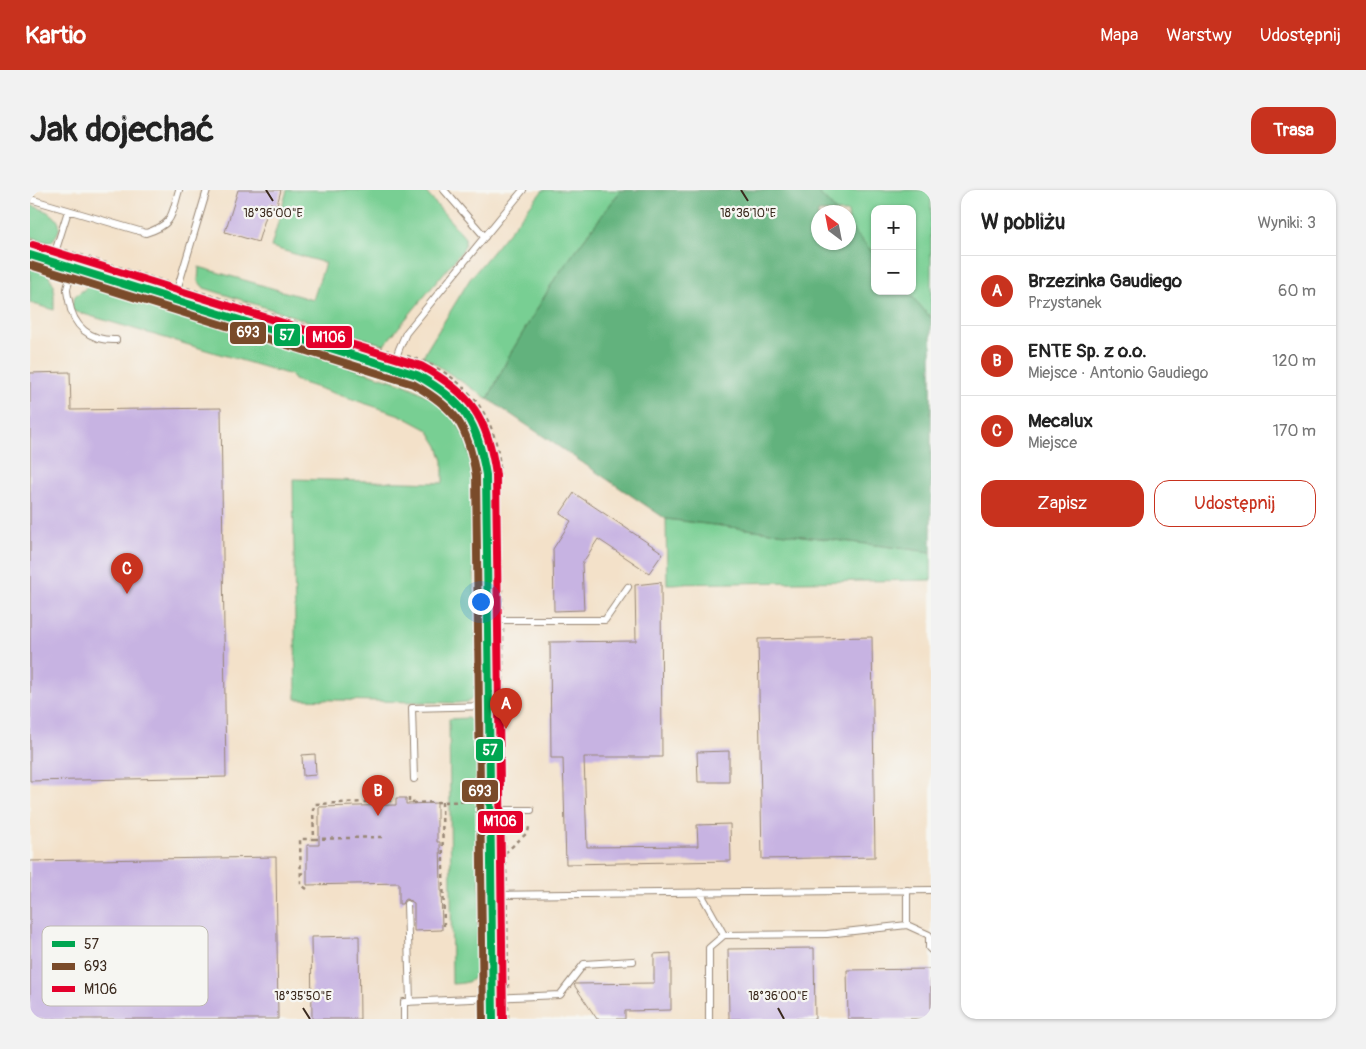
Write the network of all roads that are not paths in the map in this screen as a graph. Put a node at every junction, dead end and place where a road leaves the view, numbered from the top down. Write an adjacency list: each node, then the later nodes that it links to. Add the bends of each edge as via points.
1 (179, 190): 6 (lane, via 170,221 146,233)
2 (207, 190): 11 (lane)
3 (444, 190): 7 (lane)
4 (523, 190): 7 (lane)
5 (30, 199): 6 (lane)
6 (68, 211): 9 (lane)
7 (485, 237): 13 (lane, via 406,333)
8 (30, 256): 9 (street)
9 (52, 262): 10 (street)
10 (74, 270): 11 (street); 12 (lane, via 67,288 70,310 80,327 91,336)
11 (174, 300): 13 (street)
12 (116, 340)
13 (393, 367): 15 (street, via 450,395 477,434 486,475)
14 (628, 587): 15 (lane, via 605,620)
15 (488, 620): 16 (street)
16 (488, 706): 17 (lane, via 412,708); 18 (street)
17 (414, 779)
18 (490, 810): 19 (lane); 23 (street)
19 (531, 810)
20 (907, 890): 21 (lane); 22 (lane); 25 (lane)
21 (931, 890)
22 (700, 892): 23 (lane); 26 (lane)
23 (491, 895): 29 (street)
24 (407, 904): 30 (lane)
25 (907, 925): 26 (lane, via 827,934); 27 (lane, via 929,935)
26 (724, 935): 33 (lane, via 709,948)
27 (931, 950)
28 (633, 961): 29 (lane, via 584,964 560,995)
29 (492, 998): 30 (lane); 32 (street)
30 (410, 1002): 31 (lane, via 404,1002)
31 (404, 1019)
32 (493, 1019)
33 (710, 1019)

